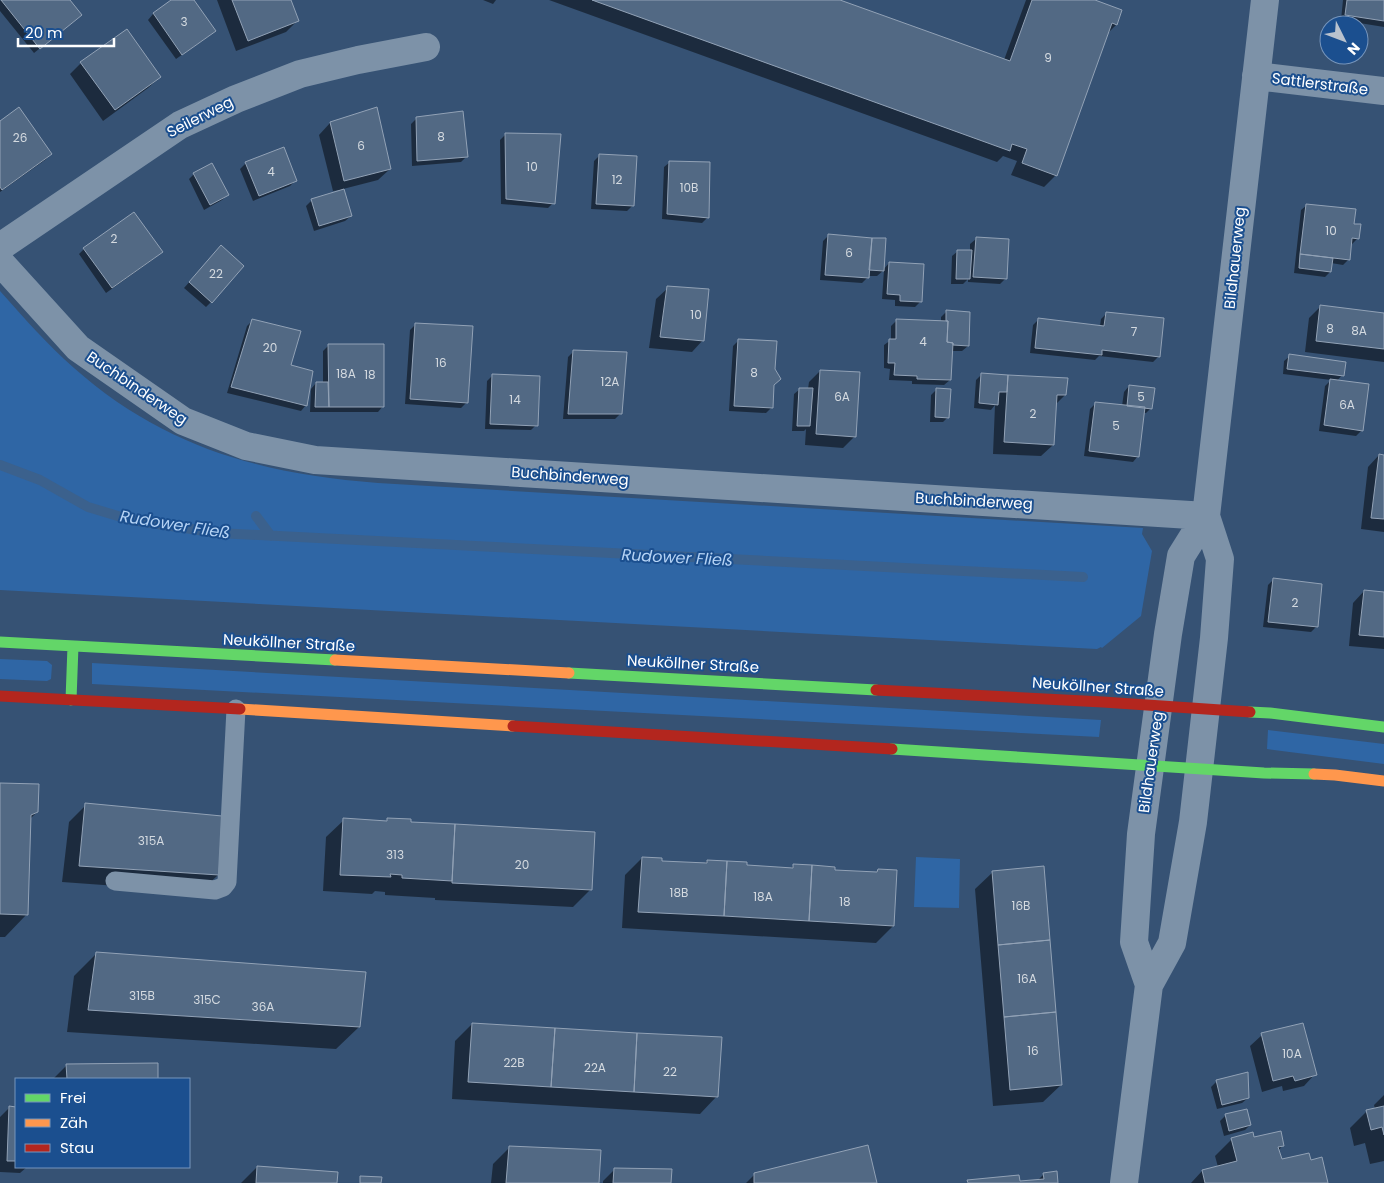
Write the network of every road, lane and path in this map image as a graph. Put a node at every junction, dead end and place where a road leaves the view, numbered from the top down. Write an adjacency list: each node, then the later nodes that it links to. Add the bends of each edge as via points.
1 (1265, 0): 3 (street, Bildhauerweg)
2 (426, 47): 5 (street, Seilerweg, via 300,74 180,125)
3 (1256, 76): 4 (street, Sattlerstraße); 7 (street, Bildhauerweg)
4 (1384, 91)
5 (0, 247)
6 (0, 262): 7 (street, Buchbinderweg, via 78,348 183,421 246,446 315,460)
7 (1206, 516): 12 (street, Bildhauerweg, via 1181,556); 14 (street, Bildhauerweg, via 1220,559)
8 (0, 642): 9 (main road, Neuköllner Straße)
9 (73, 646): 11 (main road); 12 (main road, Neuköllner Straße)
10 (0, 696): 11 (main road)
11 (71, 700): 13 (main road)
12 (1158, 706): 14 (main road, Neuköllner Straße); 16 (street, Bildhauerweg)
13 (236, 709): 16 (main road); 19 (lane, via 227,882 215,890)
14 (1206, 709): 15 (main road, Neuköllner Straße); 17 (street, Bildhauerweg)
15 (1384, 727)
16 (1150, 766): 17 (main road); 20 (street, Bildhauerweg, via 1141,834 1134,942)
17 (1199, 769): 18 (main road, via 1336,775); 20 (street, Bildhauerweg, via 1191,838 1172,943)
18 (1384, 781)
19 (115, 882)
20 (1148, 985): 21 (street, Bildhauerweg)
21 (1124, 1183)

